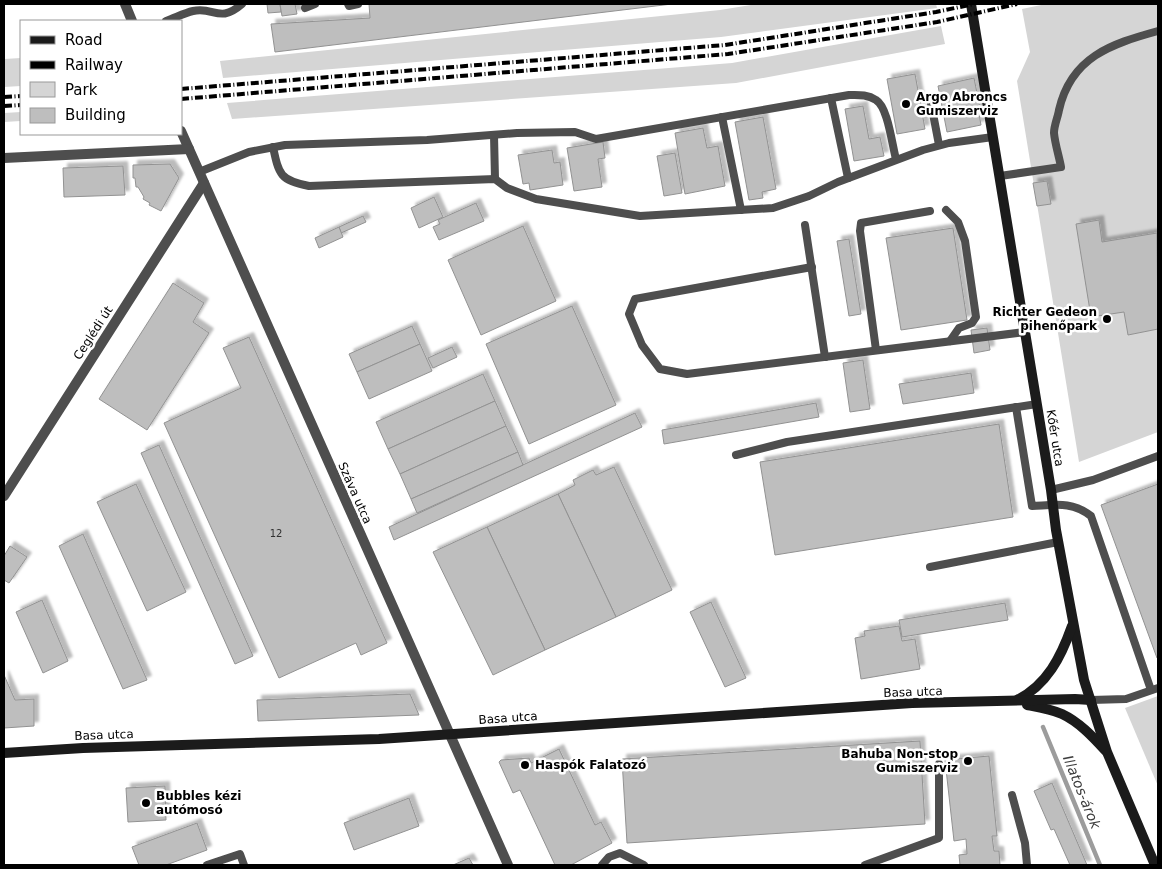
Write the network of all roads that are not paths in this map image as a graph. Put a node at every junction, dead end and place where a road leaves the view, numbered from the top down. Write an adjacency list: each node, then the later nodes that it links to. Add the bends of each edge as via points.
1 (124, 4): 10 (street)
2 (202, 4): 9 (lane)
3 (242, 4): 9 (lane, via 222,15)
4 (315, 4): 8 (lane)
5 (348, 4): 6 (lane)
6 (358, 4)
7 (971, 4): 18 (street, Kőér utca)
8 (305, 8)
9 (194, 10): 11 (lane)
10 (132, 20)
11 (169, 20)
12 (1158, 31): 25 (lane, via 1119,42 1094,56 1074,73 1062,94 1054,132 1061,167)
13 (831, 98): 15 (lane); 23 (lane, via 866,95 878,100); 26 (lane)
14 (930, 98): 19 (lane)
15 (722, 117): 17 (lane, via 596,139 575,132); 29 (lane)
16 (182, 133): 21 (street, Száva utca)
17 (494, 135): 20 (lane); 27 (lane)
18 (993, 137): 19 (lane); 25 (street, Kőér utca)
19 (939, 145): 23 (lane)
20 (273, 147): 24 (lane, via 249,152); 27 (lane, via 278,169 284,177 293,183 309,186)
21 (189, 149): 22 (street); 24 (street, Száva utca)
22 (4, 158)
23 (896, 159): 26 (lane)
24 (199, 172): 28 (street, Száva utca)
25 (1000, 176): 34 (street, Kőér utca)
26 (848, 178): 29 (lane, via 773,208)
27 (495, 179): 29 (lane, via 507,188 536,199 640,216)
28 (204, 183): 43 (street, Ceglédi út); 51 (street, Száva utca)
29 (741, 210)
30 (946, 210): 35 (lane, via 958,222 965,241 976,317 972,323 959,328)
31 (930, 211): 36 (lane, via 862,223 860,231)
32 (805, 226): 33 (lane)
33 (812, 267): 37 (lane); 37 (lane, via 636,300 629,314 642,345 660,369 687,374)
34 (1025, 332): 35 (lane); 38 (street, Kőér utca)
35 (950, 341): 36 (lane)
36 (876, 350): 37 (lane)
37 (825, 357)
38 (1037, 404): 39 (lane); 42 (street, Kőér utca)
39 (1016, 407): 40 (lane, via 787,442); 44 (lane, via 1032,506)
40 (736, 455)
41 (1158, 456): 42 (lane, via 1093,480)
42 (1051, 490): 44 (street, Kőér utca)
43 (4, 496)
44 (1053, 505): 45 (street, Kőér utca); 48 (lane, via 1071,505 1091,516)
45 (1058, 542): 46 (lane); 47 (street, Kőér utca)
46 (930, 567)
47 (1073, 624): 49 (street, Kőér utca); 50 (street, via 1064,650 1047,676 1030,694)
48 (1155, 689): 49 (lane, via 1126,699)
49 (1090, 700): 50 (street, Basa utca); 52 (street, Kőér utca)
50 (1014, 702): 51 (street, Basa utca, via 912,703); 52 (street, Basa utca, via 1060,713 1076,721)
51 (448, 734): 53 (street, Basa utca); 58 (street, Száva utca)
52 (1107, 752): 63 (street, Kőér utca)
53 (4, 753)
54 (939, 764): 61 (lane, via 939,838)
55 (1012, 795): 62 (lane, via 1025,842)
56 (207, 865): 57 (lane, via 240,854)
57 (244, 865)
58 (508, 865)
59 (602, 865): 60 (lane, via 609,857 620,853)
60 (644, 865)
61 (865, 865)
62 (1027, 865)
63 (1155, 865)

